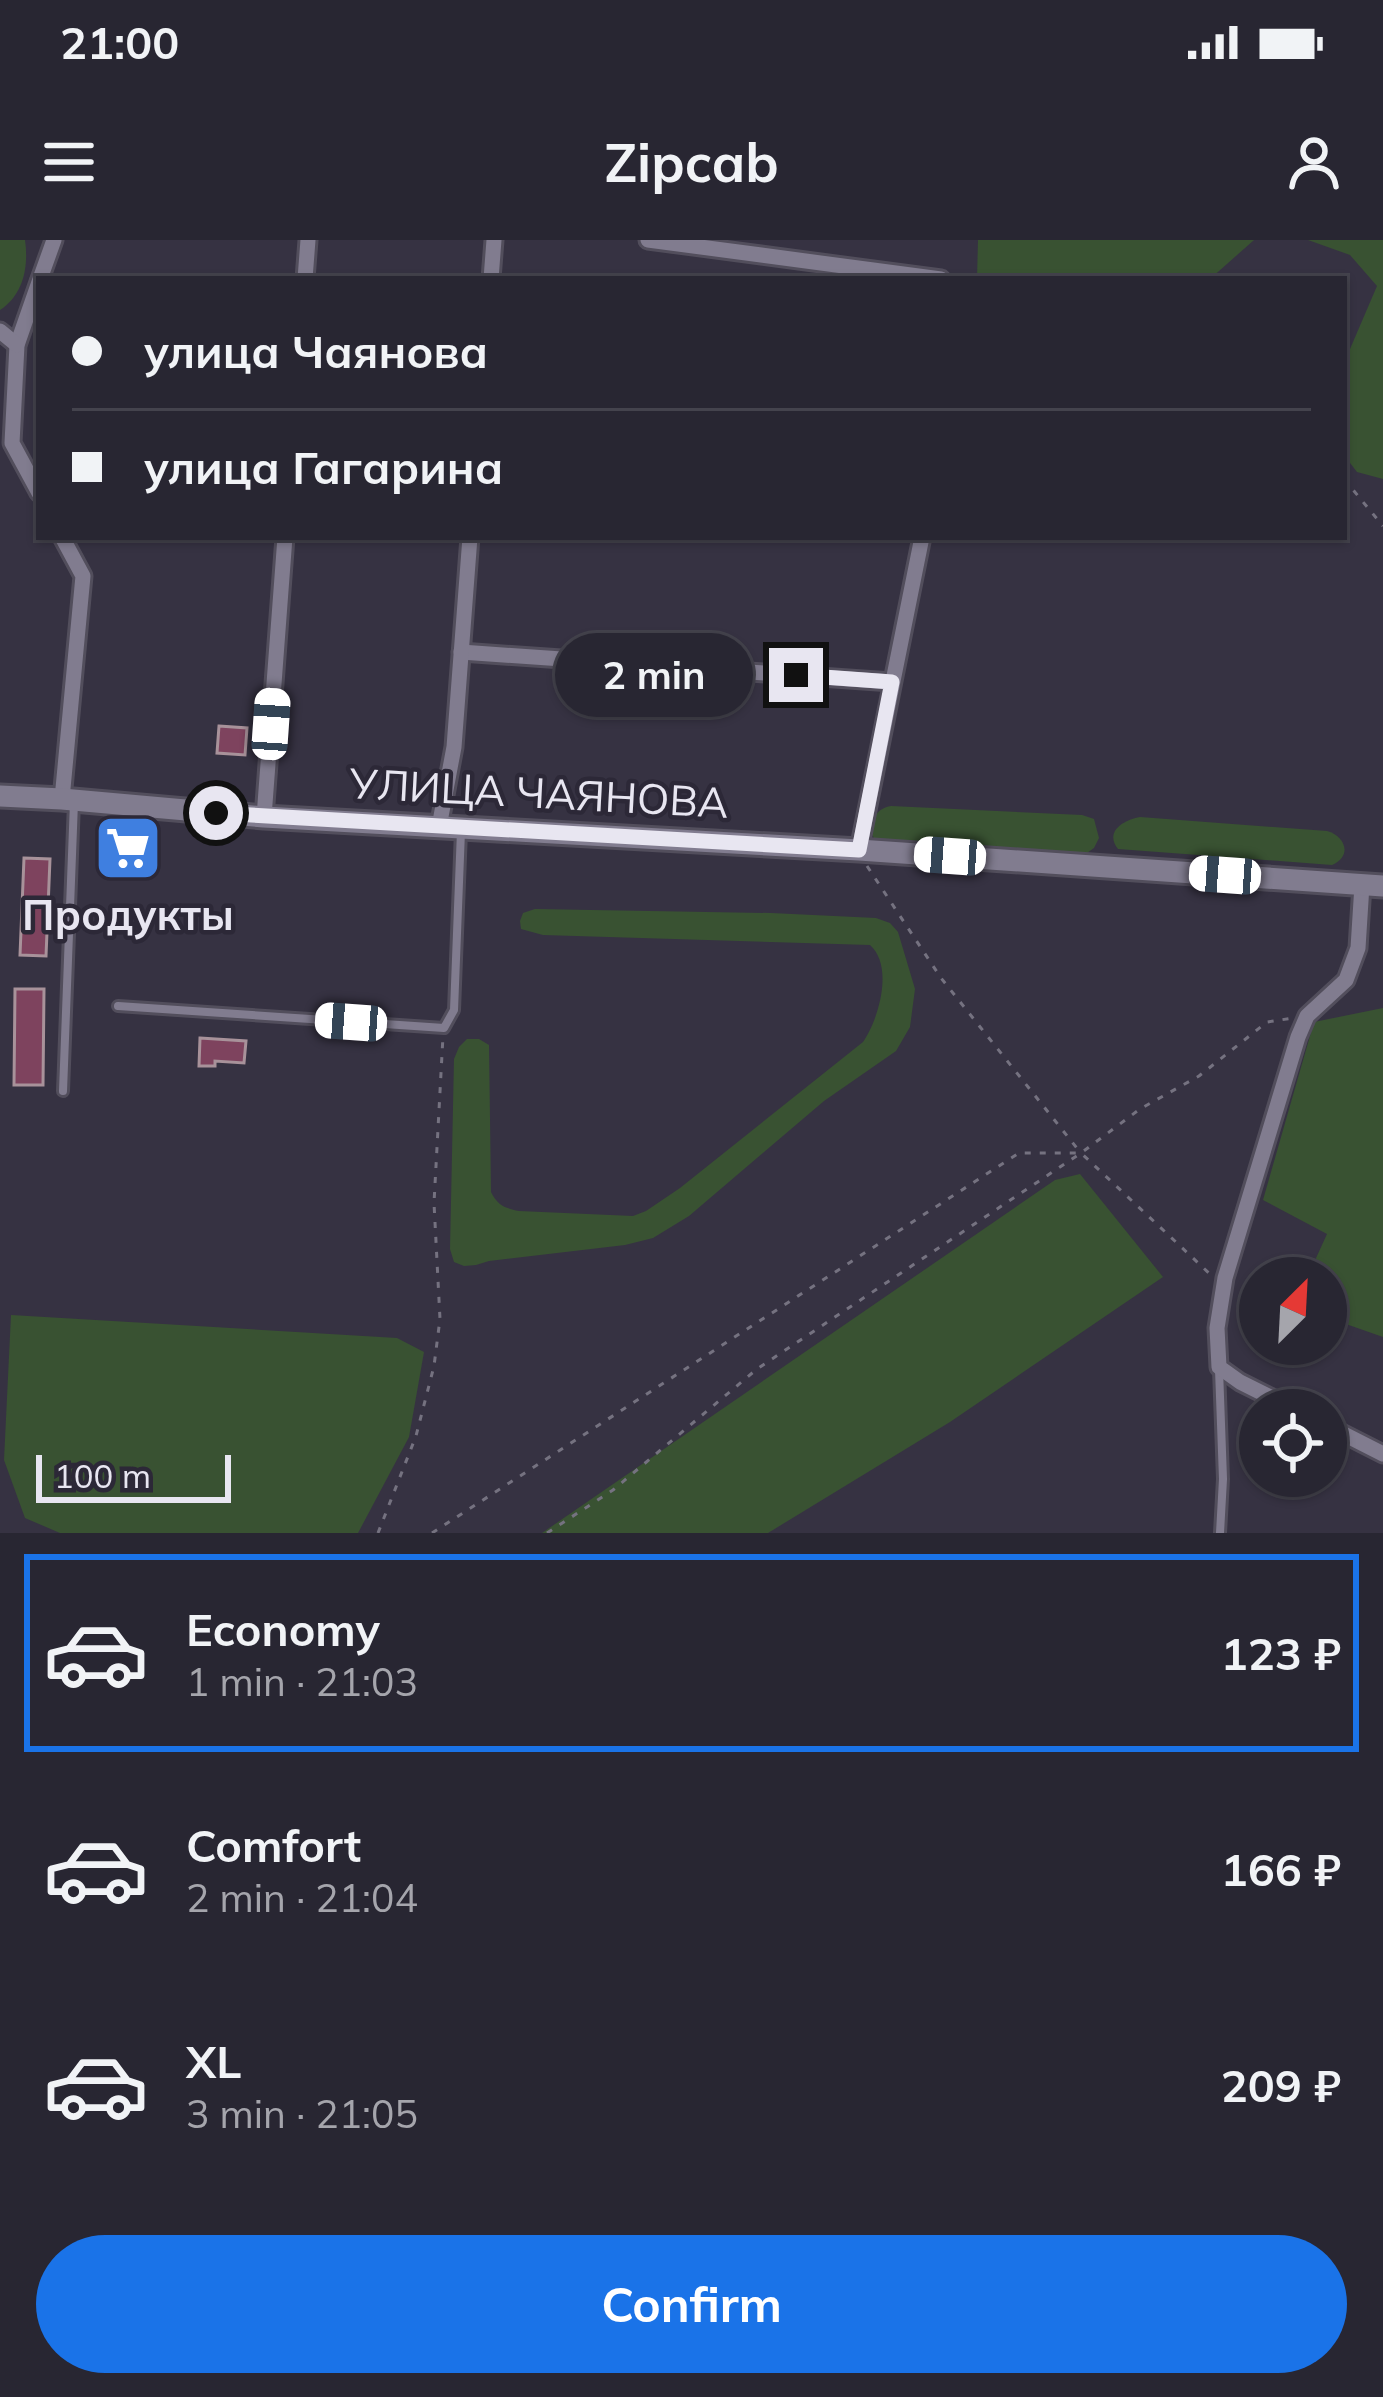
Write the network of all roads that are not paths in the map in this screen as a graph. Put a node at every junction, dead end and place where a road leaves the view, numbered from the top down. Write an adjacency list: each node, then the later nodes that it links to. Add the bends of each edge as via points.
1 (54, 240): 5 (street)
2 (308, 240): 6 (street)
3 (494, 240): 7 (street)
4 (648, 240): 8 (street)
5 (41, 276)
6 (304, 276)
7 (491, 276)
8 (918, 276)
9 (36, 291): 11 (street)
10 (0, 332): 11 (street)
11 (16, 345): 12 (street, via 12,442)
12 (36, 487)
13 (64, 540): 20 (street, via 83,576)
14 (285, 540): 21 (street)
15 (470, 540): 17 (street)
16 (921, 540): 18 (street)
17 (461, 652): 18 (street); 22 (street)
18 (892, 682): 23 (street)
19 (0, 796): 20 (street, УЛИЦА ЧАЯНОВА)
20 (68, 800): 21 (street, УЛИЦА ЧАЯНОВА); 26 (lane)
21 (264, 817): 22 (street, УЛИЦА ЧАЯНОВА)
22 (450, 828): 23 (street, УЛИЦА ЧАЯНОВА); 25 (lane, via 454,1010 444,1028)
23 (859, 850): 24 (street, УЛИЦА ЧАЯНОВА)
24 (1373, 886): 27 (street, via 1346,980 1307,1016 1291,1058 1225,1278)
25 (118, 1006)
26 (62, 1091)
27 (1219, 1367): 28 (street); 31 (lane)
28 (1254, 1389)
29 (1347, 1436): 30 (street)
30 (1383, 1454)
31 (1220, 1533)

